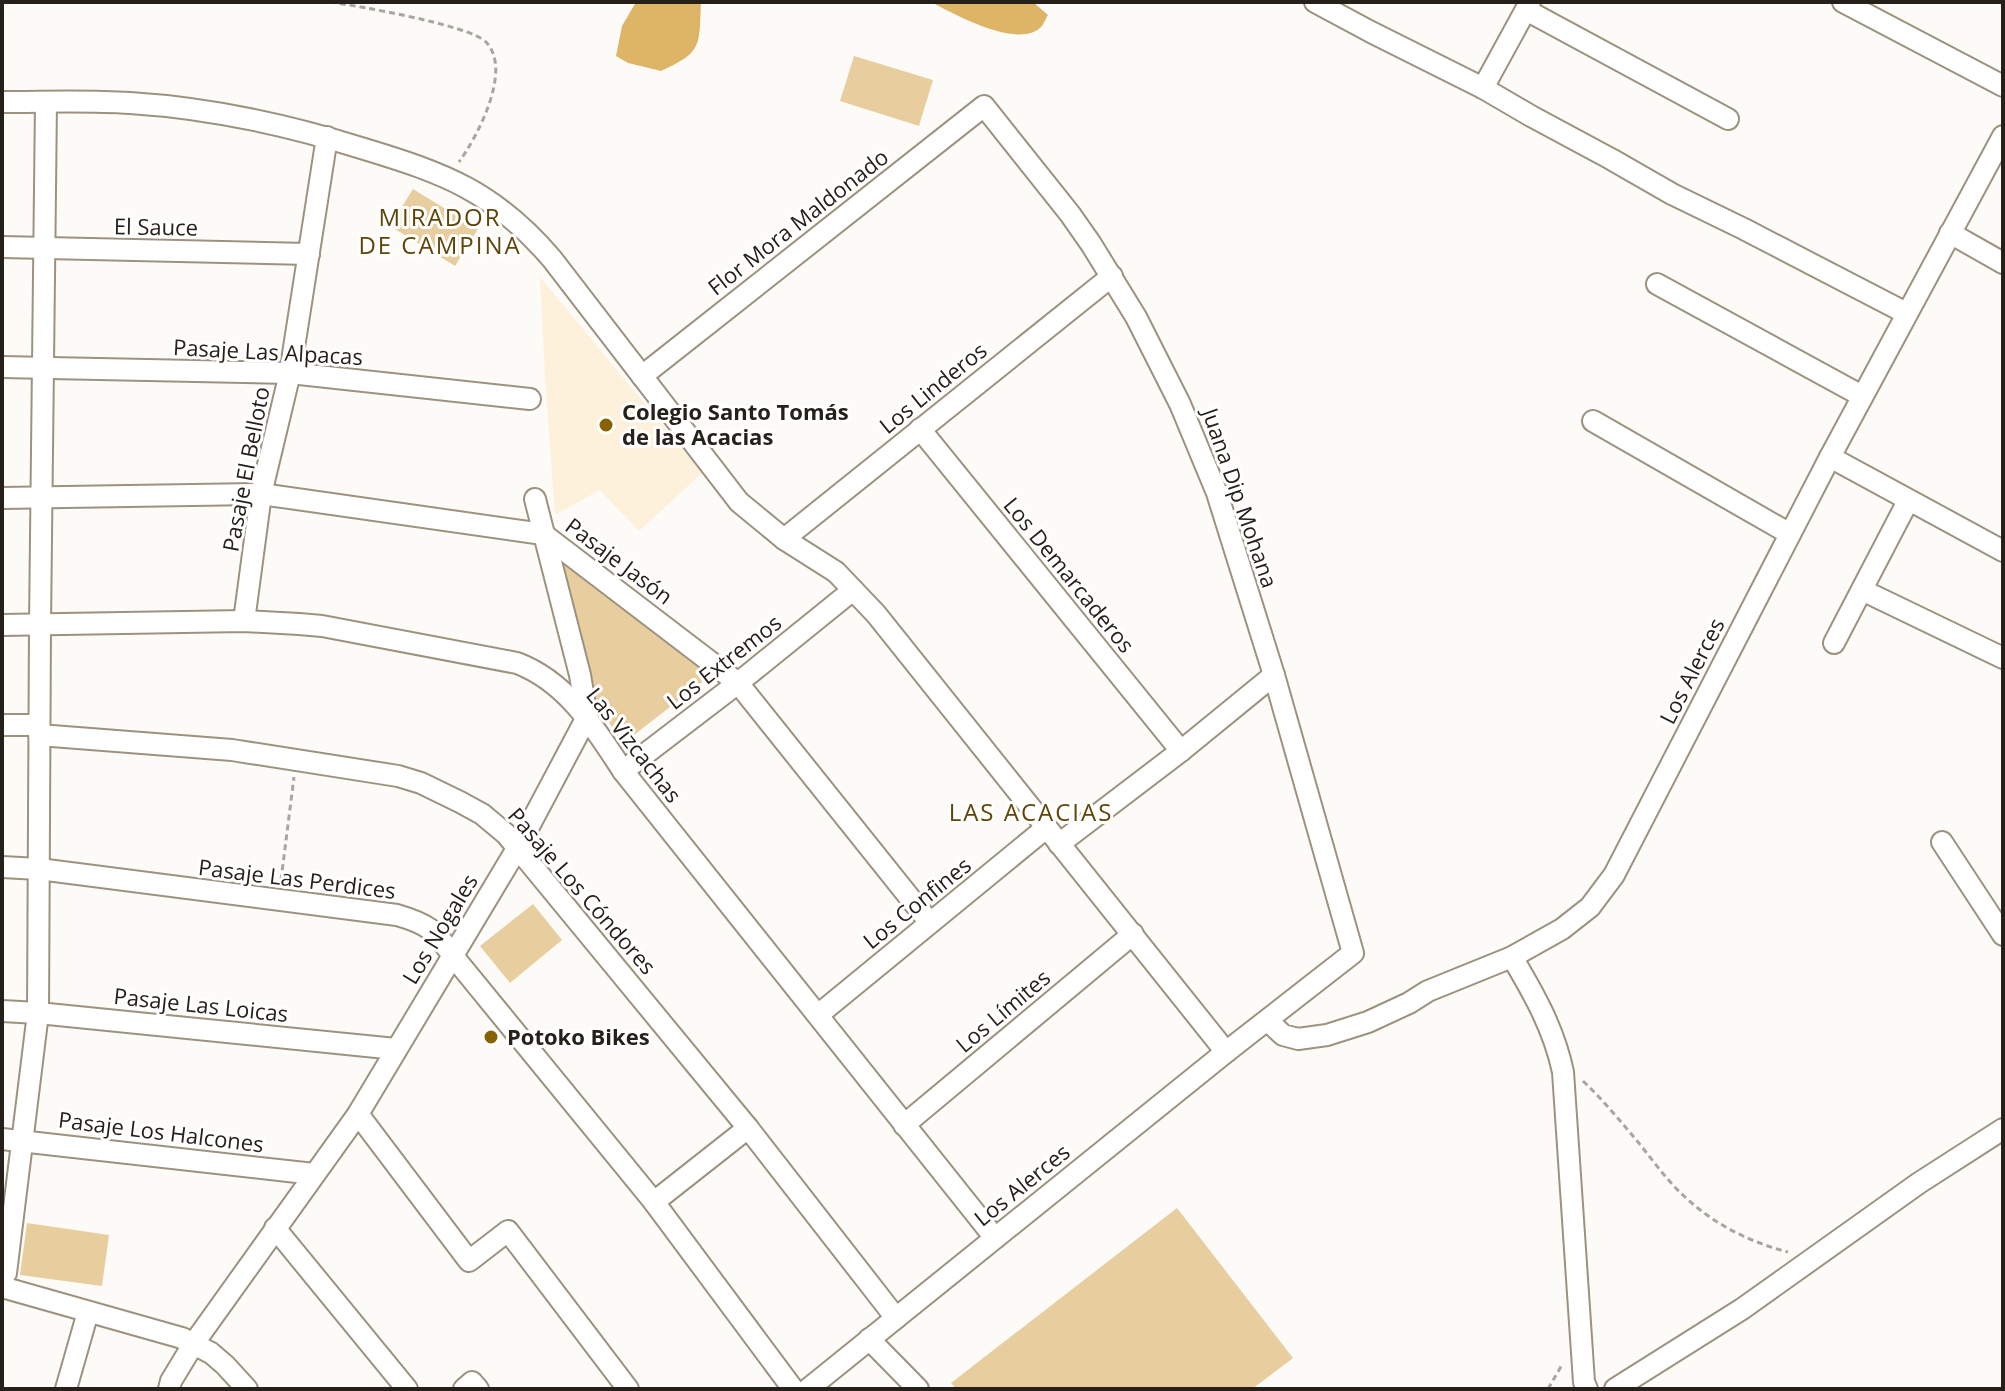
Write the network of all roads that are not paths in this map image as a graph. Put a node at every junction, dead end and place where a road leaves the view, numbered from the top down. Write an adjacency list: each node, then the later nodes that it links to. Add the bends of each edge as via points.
1 (1315, 2): 5 (street)
2 (1843, 2): 4 (street)
3 (1528, 6): 5 (street); 9 (street)
4 (2003, 86)
5 (1483, 88): 19 (street, via 1672,194)
6 (2, 102): 7 (street)
7 (46, 102): 11 (street, via 171,106); 14 (street)
8 (984, 106): 17 (street, Juana Dip Mohana); 23 (street, Flor Mora Maldonado)
9 (1728, 119)
10 (2003, 136): 12 (street, Los Alerces)
11 (327, 137): 15 (street, Pasaje El Belloto); 23 (street, via 445,176 502,210 538,242)
12 (1950, 233): 16 (street); 19 (street, Los Alerces)
13 (2, 247): 14 (street, El Sauce)
14 (44, 248): 15 (street, El Sauce); 21 (street)
15 (309, 254): 22 (street, Pasaje El Belloto)
16 (2003, 263)
17 (1112, 276): 27 (street, Los Linderos); 45 (street, Juana Dip Mohana, via 1200,448)
18 (1657, 284): 24 (street)
19 (1906, 313): 24 (street, Los Alerces)
20 (2, 367): 21 (street, Pasaje Las Alpacas)
21 (43, 368): 22 (street, Pasaje Las Alpacas); 31 (street)
22 (290, 373): 25 (street, Pasaje Las Alpacas); 29 (street, Pasaje El Belloto)
23 (642, 376): 36 (street, via 739,502)
24 (1862, 396): 28 (street, Los Alerces)
25 (530, 399)
26 (1593, 421): 35 (street)
27 (920, 429): 36 (street, Los Linderos); 50 (street, Los Demarcaderos)
28 (1830, 457): 33 (street); 35 (street, Los Alerces)
29 (261, 494): 31 (street, Pasaje Jasón); 34 (street, Pasaje Jasón); 40 (street, Pasaje El Belloto)
30 (2, 498): 31 (street, Pasaje Jasón)
31 (41, 498): 42 (street)
32 (535, 499): 34 (street)
33 (1908, 501): 37 (street); 39 (street)
34 (543, 534): 46 (street, Pasaje Jasón); 47 (street)
35 (1790, 534): 62 (street, Los Alerces, via 1614,875 1575,920)
36 (784, 539): 38 (street, via 836,572)
37 (2003, 551)
38 (853, 590): 46 (street, Los Extremos); 52 (street)
39 (1862, 590): 43 (street); 44 (street)
40 (244, 621): 42 (street, Las Vizcachas); 47 (street, Las Vizcachas, via 322,626 517,663 553,683)
41 (2, 625): 42 (street, Las Vizcachas)
42 (40, 625): 49 (street)
43 (1834, 643)
44 (2003, 658)
45 (1274, 675): 50 (street, Los Confines); 60 (street, Juana Dip Mohana)
46 (738, 683): 51 (street, Los Extremos); 57 (street, Pasaje Jasón)
47 (587, 717): 51 (street, Las Vizcachas); 54 (street, Los Nogales)
48 (2, 725): 49 (street, Pasaje Los Cóndores)
49 (39, 730): 54 (street, Pasaje Los Cóndores, via 376,771 421,783 482,814); 56 (street)
50 (1181, 751): 52 (street, Los Confines)
51 (623, 771): 65 (street, Las Vizcachas)
52 (1053, 836): 57 (street, Los Confines); 58 (street)
53 (1942, 842): 59 (street)
54 (518, 847): 61 (street, Los Nogales); 71 (street, Pasaje Los Cóndores)
55 (2, 867): 56 (street, Pasaje Las Perdices)
56 (39, 869): 61 (street, Pasaje Las Perdices, via 397,915 438,934); 64 (street)
57 (930, 923): 65 (street, Los Confines)
58 (1133, 934): 68 (street); 70 (street, Los Límites)
59 (2003, 935)
60 (1353, 953): 66 (street, Los Alerces)
61 (453, 956): 67 (street, Los Nogales); 76 (street, Pasaje Las Perdices)
62 (1512, 957): 66 (street, Los Alerces, via 1327,1035 1291,1038); 95 (street, via 1553,1034 1565,1086)
63 (2, 1011): 64 (street, Pasaje Las Loicas)
64 (38, 1013): 67 (street, Pasaje Las Loicas); 74 (street)
65 (818, 1015): 70 (street, Las Vizcachas)
66 (1268, 1021): 68 (street, Los Alerces)
67 (396, 1049): 69 (street, Los Nogales)
68 (1226, 1052): 78 (street, Los Alerces)
69 (358, 1114): 75 (street, Los Nogales); 91 (street, via 469,1261 508,1231)
70 (904, 1125): 78 (street, Las Vizcachas)
71 (748, 1128): 76 (street); 82 (street, Pasaje Los Cóndores)
72 (2003, 1129): 96 (street, via 1742,1309)
73 (2, 1139): 74 (street, Pasaje Los Halcones)
74 (24, 1140): 75 (street, Pasaje Los Halcones); 79 (street)
75 (314, 1174): 77 (street, Los Nogales)
76 (654, 1202): 92 (street, Pasaje Las Perdices)
77 (275, 1228): 84 (street, Los Nogales); 88 (street)
78 (995, 1238): 82 (street, Los Alerces)
79 (2, 1279)
80 (2, 1287): 81 (street)
81 (88, 1312): 84 (street); 85 (street)
82 (896, 1318): 83 (street, Los Alerces)
83 (869, 1339): 93 (street, Los Alerces); 94 (street)
84 (194, 1343): 86 (street, Los Nogales); 87 (street)
85 (66, 1389)
86 (169, 1389)
87 (247, 1389)
88 (407, 1389)
89 (464, 1389): 90 (street, via 472,1382)
90 (478, 1389)
91 (628, 1389)
92 (793, 1389)
93 (808, 1389)
94 (918, 1389)
95 (1587, 1389)
96 (1615, 1389)

